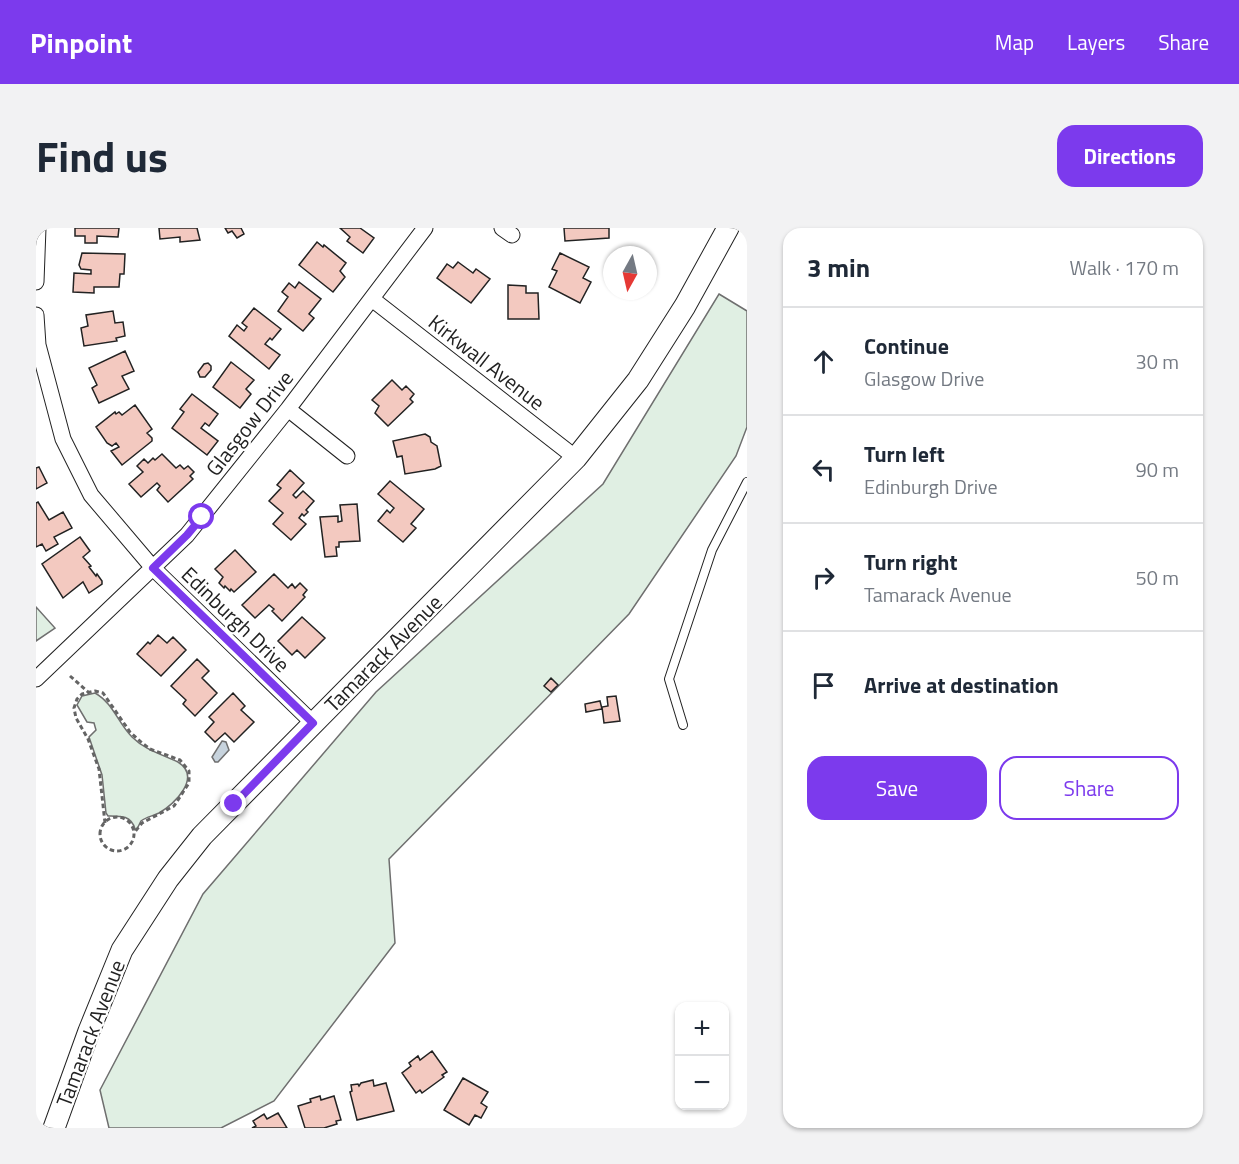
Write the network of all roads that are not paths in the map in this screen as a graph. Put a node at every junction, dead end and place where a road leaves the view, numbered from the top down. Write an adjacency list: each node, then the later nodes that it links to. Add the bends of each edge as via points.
1 (38, 228): 4 (street)
2 (425, 228): 5 (street, Glasgow Drive)
3 (728, 228): 9 (main road, Tamarack Avenue, via 639,380)
4 (36, 282)
5 (372, 299): 7 (street, Glasgow Drive); 9 (street, Kirkwall Avenue)
6 (36, 315): 11 (street, Edinburgh Drive, via 38,345 63,439 91,495)
7 (288, 408): 8 (street); 11 (street, Glasgow Drive, via 187,535)
8 (347, 456)
9 (576, 458): 13 (main road, Tamarack Avenue)
10 (747, 482): 14 (lane, via 712,550 669,679)
11 (153, 568): 12 (street, Glasgow Drive); 13 (street, Edinburgh Drive)
12 (36, 679)
13 (313, 723): 15 (main road, Tamarack Avenue, via 202,836 168,879 122,950)
14 (683, 725)
15 (54, 1128)

